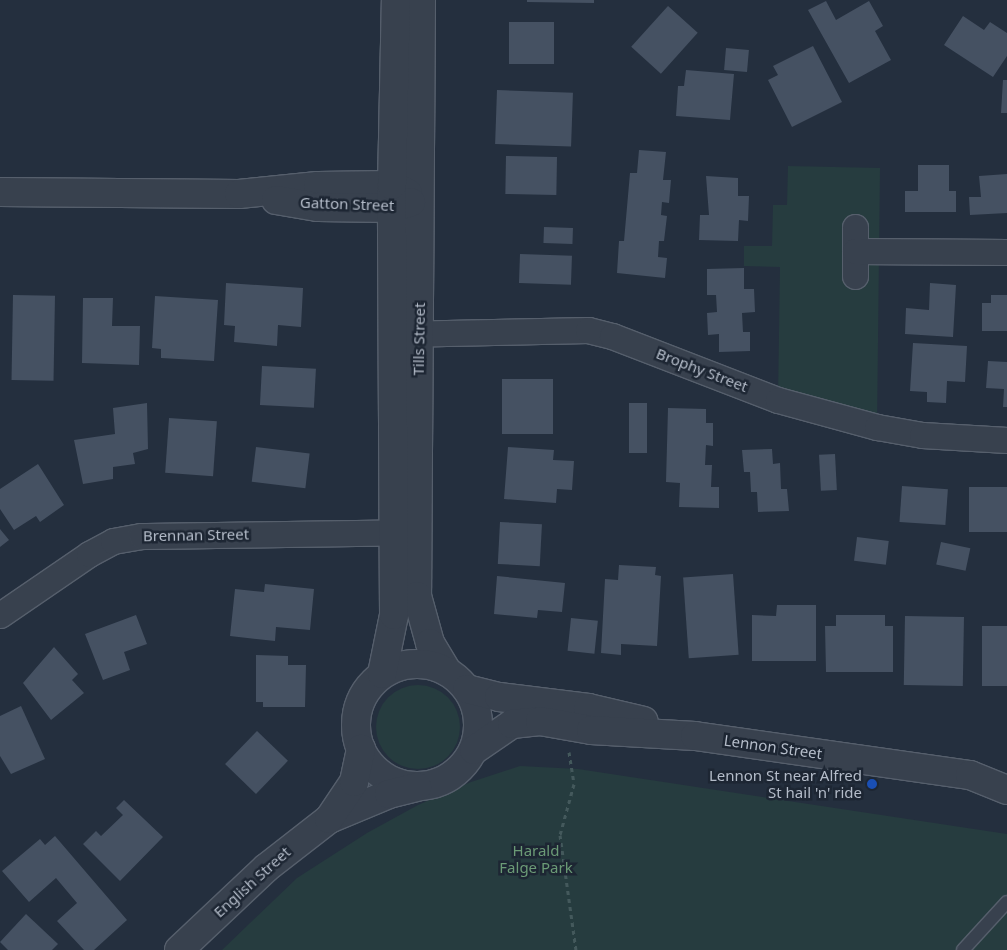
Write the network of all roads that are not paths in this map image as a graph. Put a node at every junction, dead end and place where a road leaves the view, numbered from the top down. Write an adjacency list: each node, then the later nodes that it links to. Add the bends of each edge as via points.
1 (396, 0): 4 (street, Tills Street)
2 (421, 0): 5 (street, Tills Street)
3 (0, 192): 4 (street, Gatton Street, via 239,194 318,206)
4 (393, 197): 5 (street, Gatton Street); 10 (street, Tills Street)
5 (420, 200): 10 (street, Tills Street)
6 (855, 226): 7 (street)
7 (855, 251): 8 (street); 9 (street)
8 (1007, 252)
9 (855, 276)
10 (407, 334): 11 (street, Brophy Street, via 588,330 612,336 778,400 877,428 922,435); 12 (street, Tills Street)
11 (1007, 440)
12 (405, 532): 13 (street, Brennan Street, via 141,536 122,540 63,569); 14 (street, Tills Street, via 421,619); 15 (street, Tills Street)
13 (0, 615)
14 (447, 671): 15 (street, via 414,664); 16 (street)
15 (382, 674): 18 (street, via 365,693 356,716)
16 (466, 689): 17 (street, Lennon Street, via 499,697 588,708); 19 (street, via 478,719)
17 (695, 736): 19 (street, Lennon Street, via 571,727 526,720 502,728); 20 (street, Lennon Street)
18 (360, 749): 22 (street, via 370,765 384,777 401,785); 24 (street, English Street, via 354,782)
19 (474, 750): 22 (street, via 457,772 433,785)
20 (970, 775): 21 (street, Lennon Street); 23 (street, Lennon Street)
21 (1007, 775)
22 (419, 787): 24 (street, English Street, via 389,794)
23 (1007, 790)
24 (329, 819): 26 (street, English Street, via 266,868)
25 (1007, 902): 27 (lane)
26 (179, 950)
27 (963, 950)

